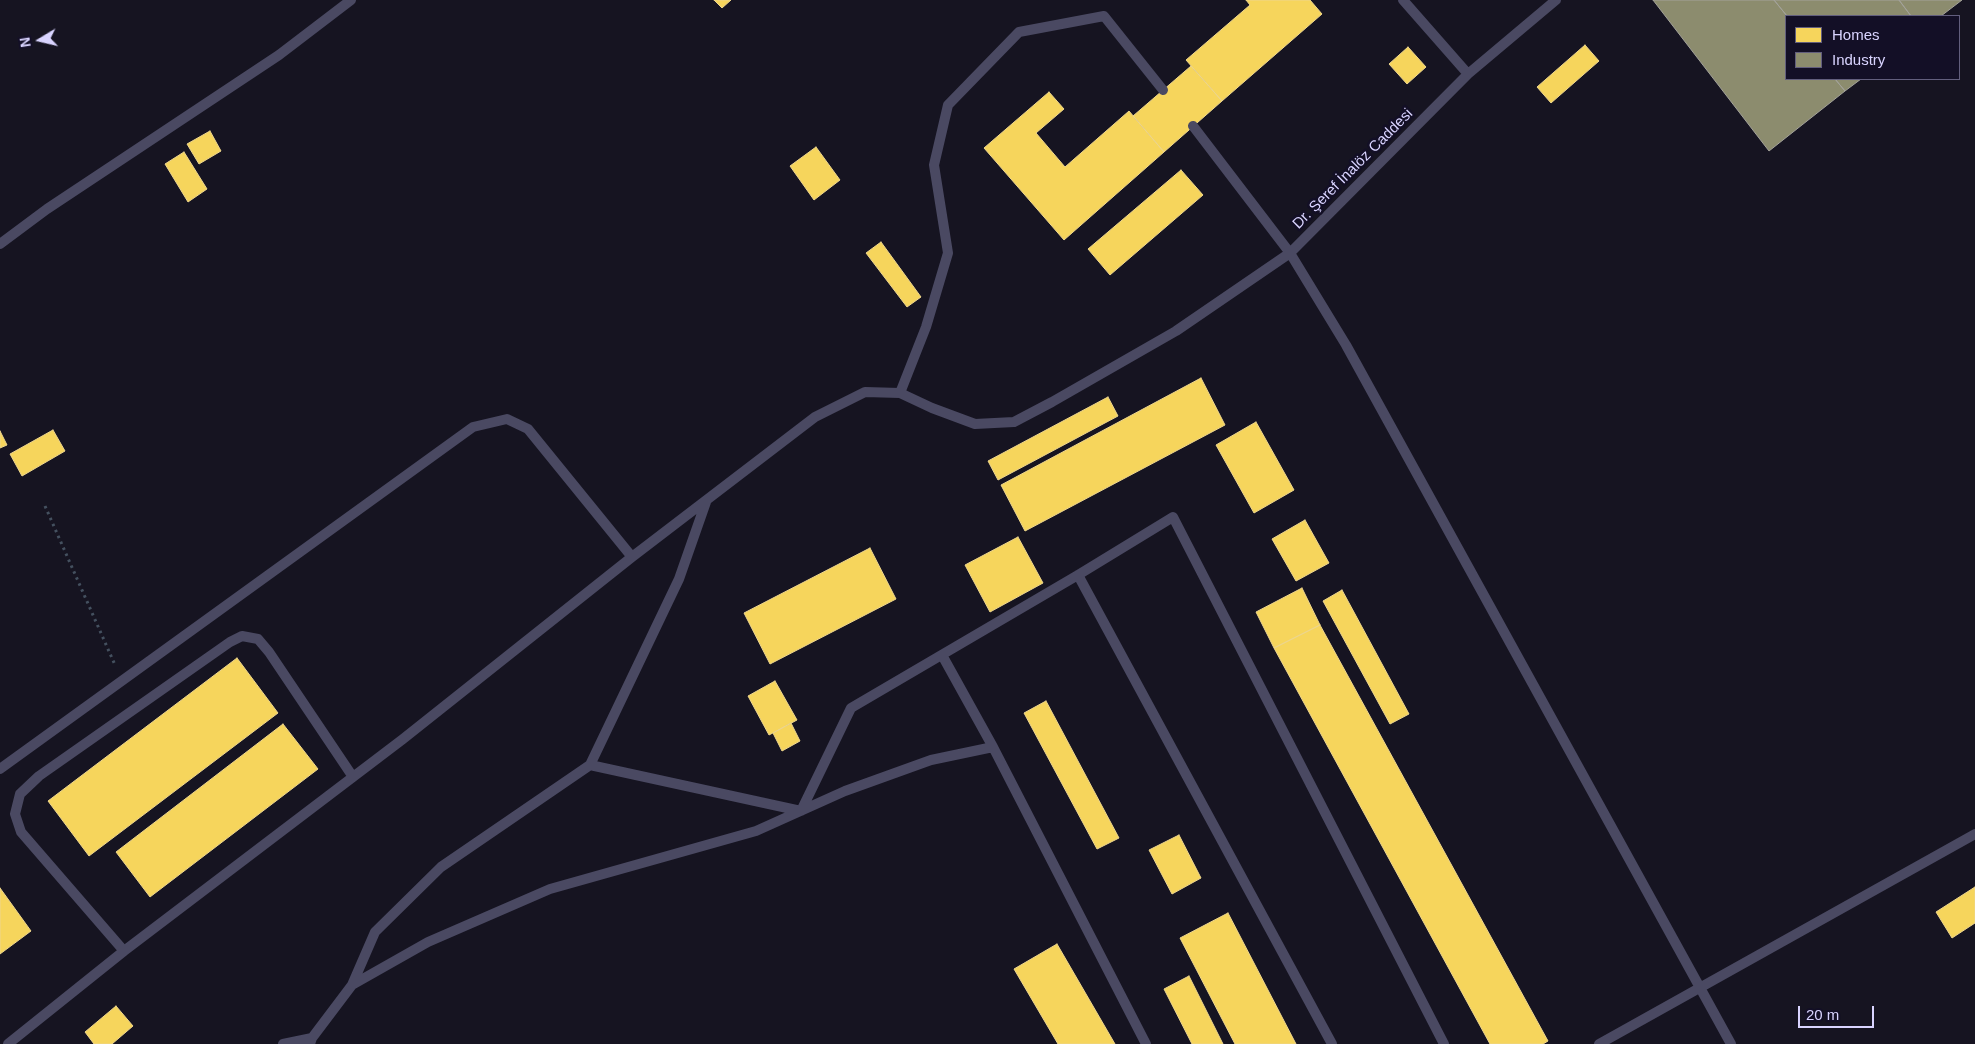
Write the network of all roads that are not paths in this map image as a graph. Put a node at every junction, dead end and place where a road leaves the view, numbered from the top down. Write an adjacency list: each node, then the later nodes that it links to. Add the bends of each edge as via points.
1 (352, 0): 7 (lane, via 279,55 47,209)
2 (1403, 0): 4 (lane)
3 (1556, 0): 4 (lane, Dr. Şeref İnalöz Caddesi)
4 (1468, 74): 8 (lane, Dr. Şeref İnalöz Caddesi)
5 (1163, 90): 9 (lane, via 1104,16 1019,32 948,105 934,165 948,254 926,327)
6 (1193, 126): 8 (lane, Dr. Şeref İnalöz Caddesi)
7 (0, 244)
8 (1290, 253): 9 (lane, via 1176,331 1014,422 975,424); 22 (lane, via 1346,345)
9 (900, 393): 10 (lane, via 864,392 815,417)
10 (706, 501): 11 (lane); 15 (lane, via 679,579)
11 (632, 557): 16 (lane, via 528,429 507,419 473,427); 17 (lane)
12 (1078, 575): 13 (lane); 27 (lane); 28 (lane, via 1172,517)
13 (942, 656): 14 (lane); 18 (lane, via 851,708)
14 (993, 747): 18 (lane, via 931,760 845,791); 26 (lane)
15 (590, 765): 18 (lane); 21 (lane, via 441,867 375,932)
16 (0, 769)
17 (353, 777): 20 (lane); 20 (lane, via 269,652 258,639 242,636 39,776 20,794 15,814 21,832)
18 (801, 811): 21 (lane, via 756,831 550,889 428,942)
19 (1975, 834): 22 (lane)
20 (124, 951): 24 (lane)
21 (352, 985): 23 (lane)
22 (1700, 989): 29 (lane); 30 (lane)
23 (311, 1041): 25 (lane)
24 (8, 1044)
25 (284, 1044)
26 (1146, 1044)
27 (1332, 1044)
28 (1444, 1044)
29 (1600, 1044)
30 (1732, 1044)

